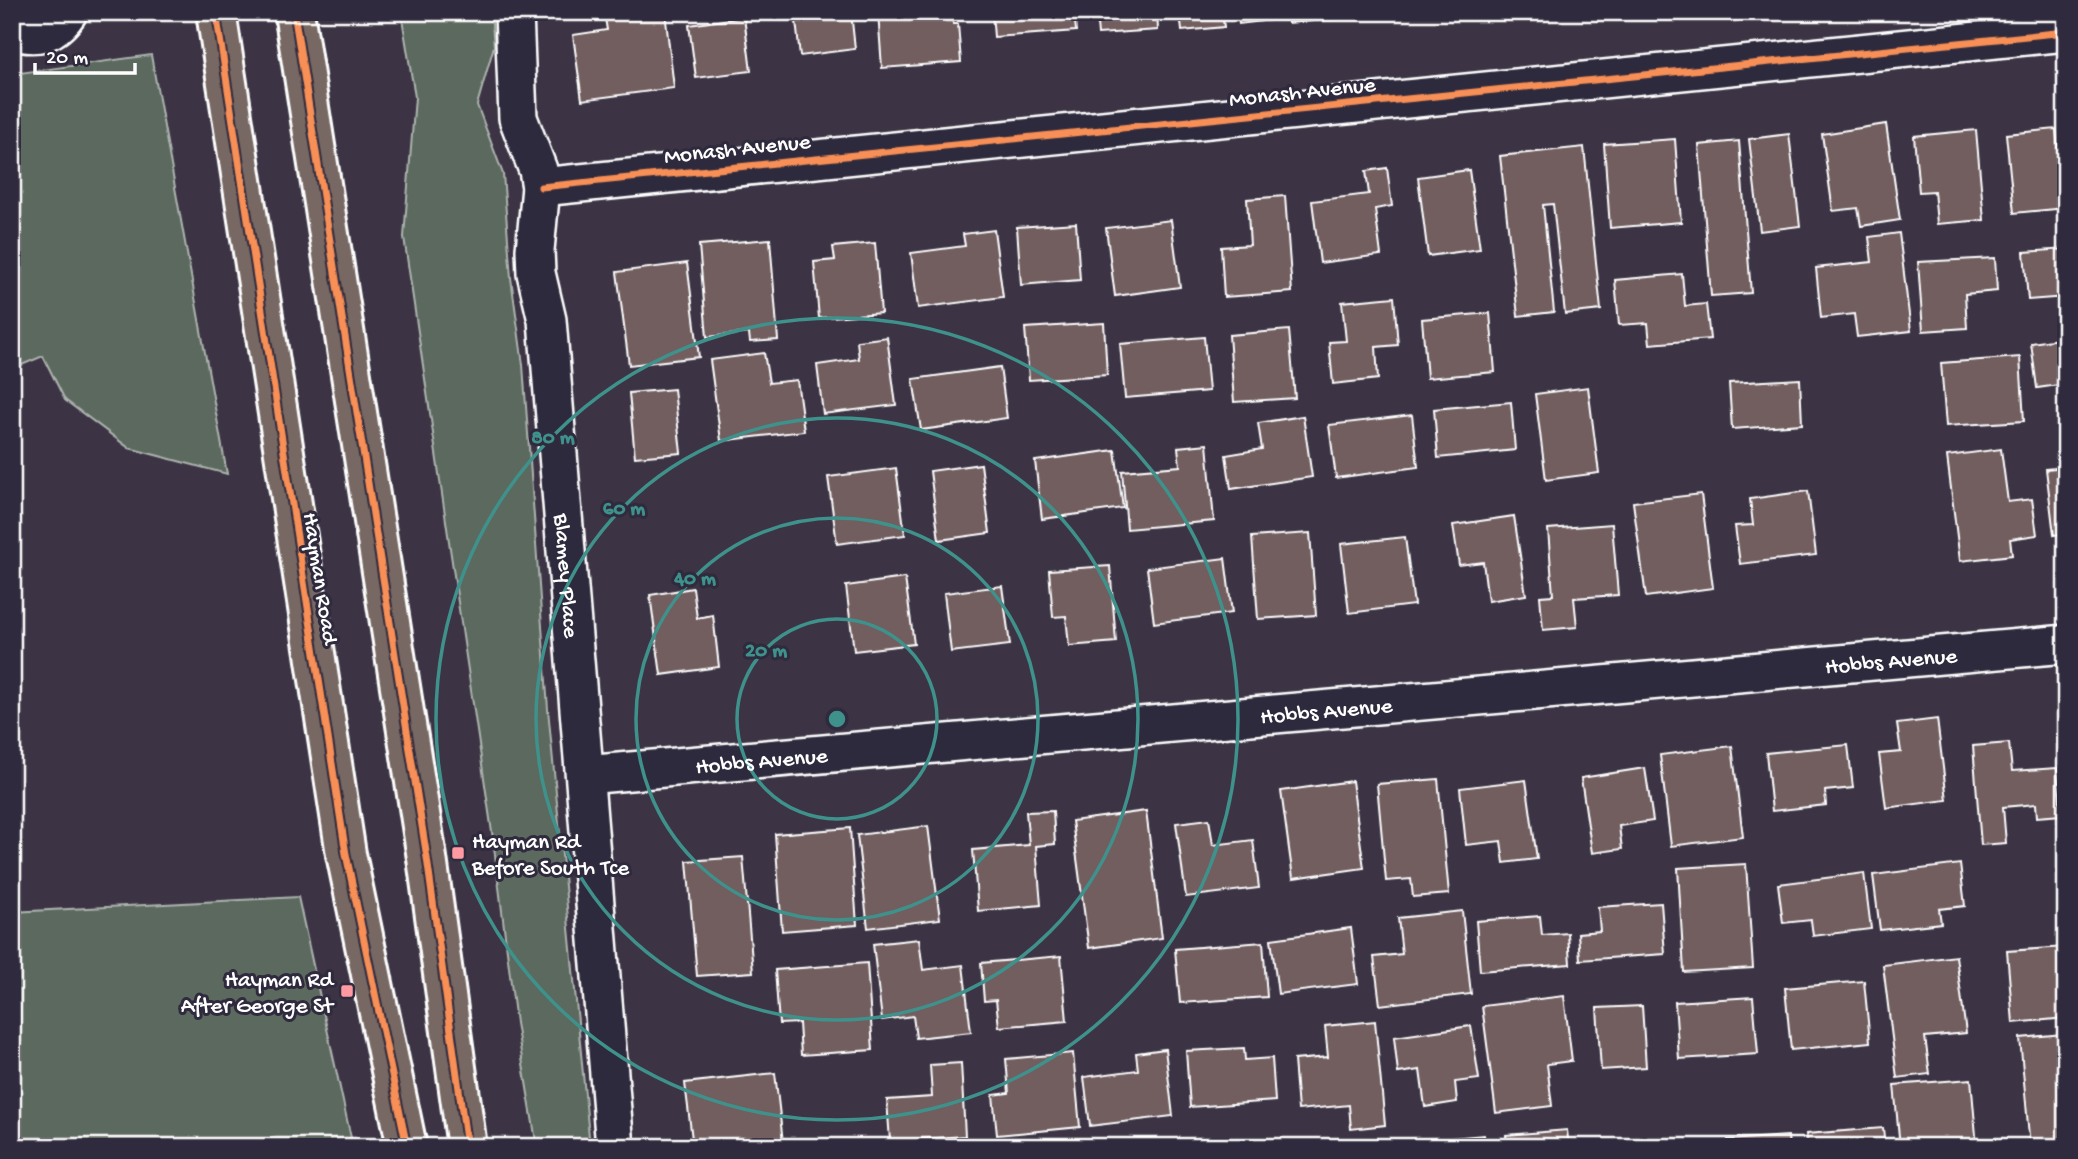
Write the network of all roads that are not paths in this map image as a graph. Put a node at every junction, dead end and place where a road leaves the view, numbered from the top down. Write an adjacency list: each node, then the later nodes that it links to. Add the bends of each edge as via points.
1 (216, 12): 10 (main road, Hayman Road, via 335,788)
2 (294, 12): 11 (main road, via 428,858)
3 (514, 12): 7 (street, Blamey Place, via 518,118)
4 (73, 15): 5 (street, via 39,34)
5 (12, 30)
6 (2066, 32): 7 (street, Monash Avenue)
7 (541, 187): 9 (street, Blamey Place, via 534,250 547,320)
8 (2066, 644): 9 (street, Hobbs Avenue)
9 (585, 775): 12 (street, Blamey Place)
10 (407, 1147)
11 (467, 1147)
12 (615, 1147)

